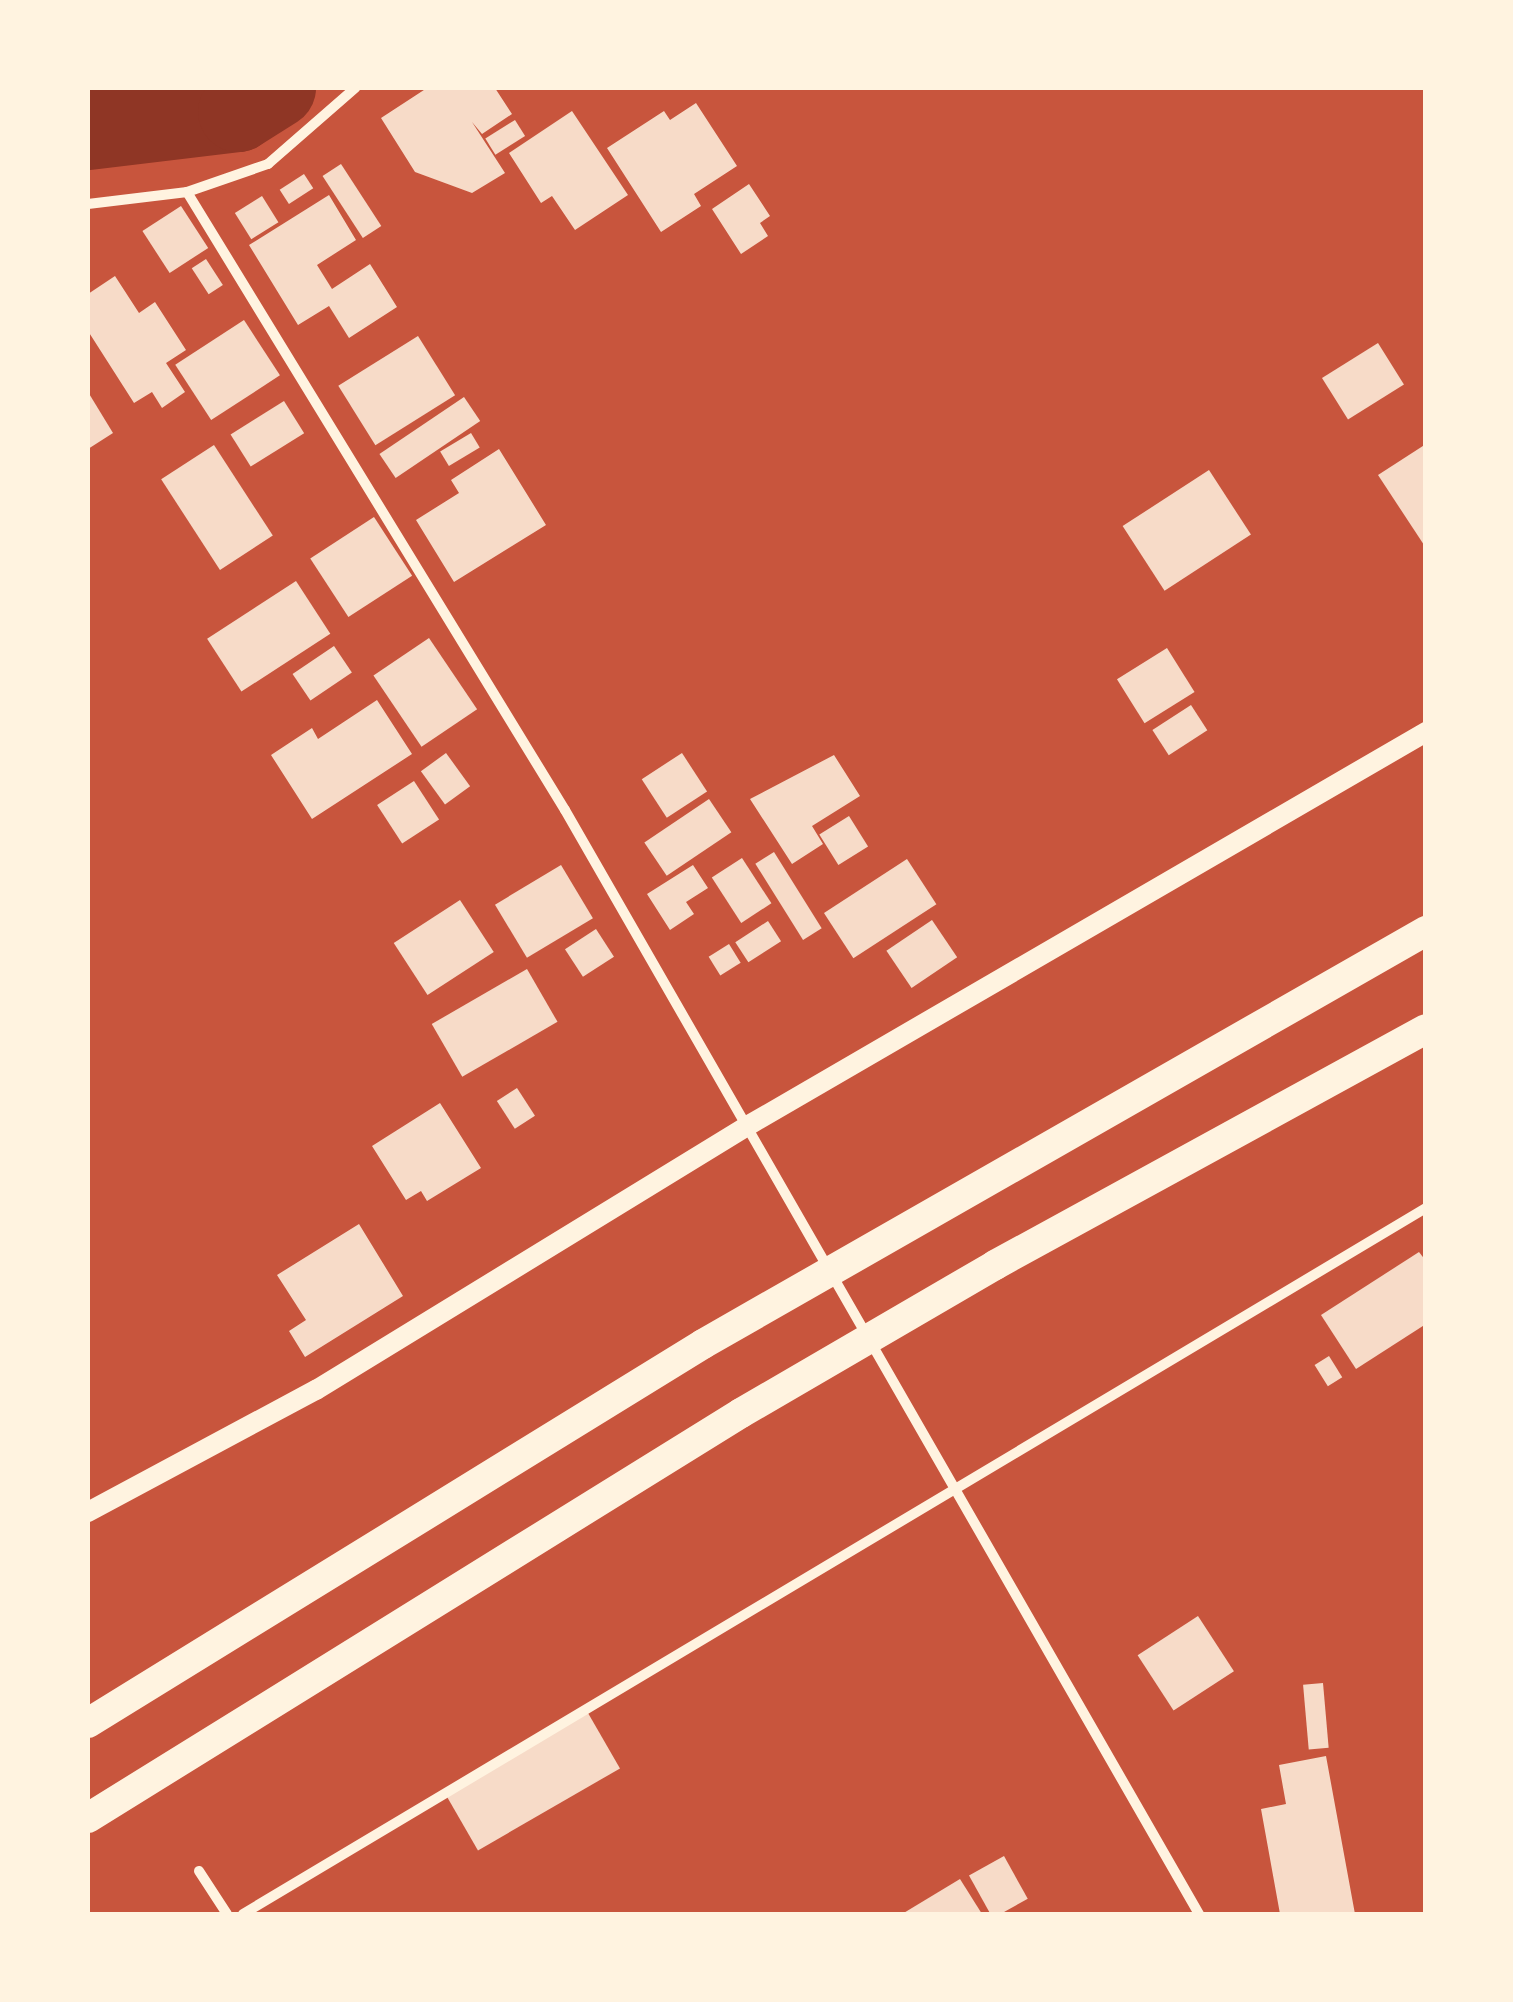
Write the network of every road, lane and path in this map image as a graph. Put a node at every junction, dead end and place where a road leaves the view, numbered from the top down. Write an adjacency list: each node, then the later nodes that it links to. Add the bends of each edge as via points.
1 (355, 88): 2 (street, via 268,164)
2 (187, 192): 3 (street); 7 (street)
3 (88, 204)
4 (1426, 732): 7 (main road)
5 (1426, 931): 11 (highway, via 703,1344)
6 (1426, 1029): 12 (highway, via 740,1413)
7 (749, 1125): 9 (street); 10 (main road, via 316,1390)
8 (1426, 1208): 9 (street)
9 (954, 1484): 15 (street); 16 (street)
10 (88, 1512)
11 (88, 1723)
12 (88, 1818)
13 (199, 1871): 14 (street)
14 (227, 1914)
15 (242, 1914)
16 (1200, 1914)

